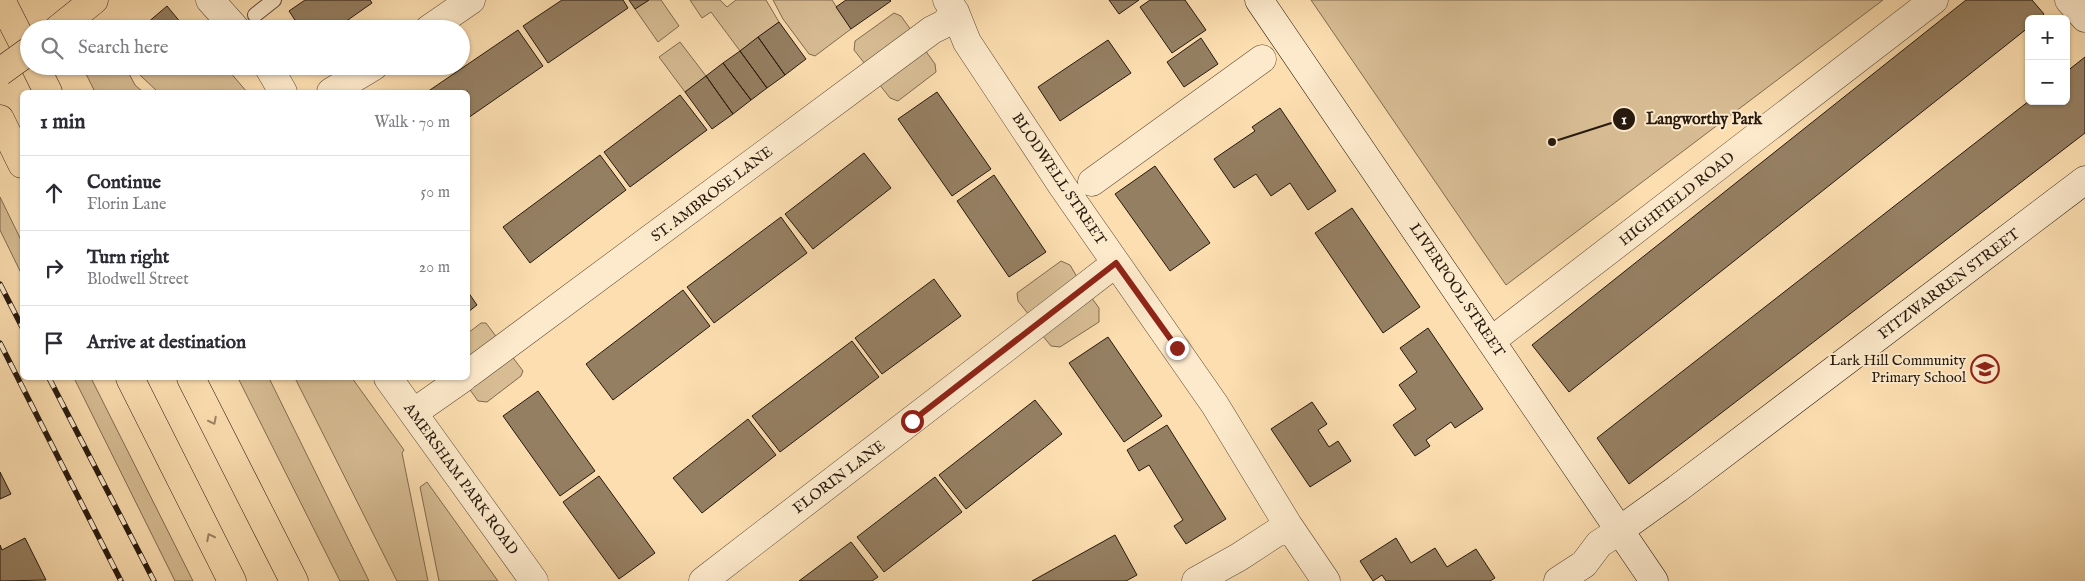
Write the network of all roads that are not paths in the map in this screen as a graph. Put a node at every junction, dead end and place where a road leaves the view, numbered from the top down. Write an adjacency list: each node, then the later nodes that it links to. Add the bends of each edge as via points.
1 (1, 0): 15 (main road)
2 (210, 0): 12 (street)
3 (274, 0): 13 (lane)
4 (471, 0): 14 (street)
5 (1259, 0): 30 (street, LIVERPOOL STREET)
6 (1934, 0): 30 (street, HIGHFIELD ROAD)
7 (2068, 0): 10 (street)
8 (91, 3): 11 (main road)
9 (951, 6): 29 (street, BLODWELL STREET, via 967,42); 31 (street, ST. AMBROSE LANE, via 944,24)
10 (2085, 18)
11 (69, 20)
12 (242, 20)
13 (248, 20)
14 (442, 20)
15 (20, 36)
16 (20, 59): 18 (main road, bridge)
17 (1262, 59): 28 (street)
18 (0, 72)
19 (40, 75): 22 (main road)
20 (273, 75): 23 (street)
21 (359, 75): 24 (street)
22 (47, 90)
23 (282, 90)
24 (335, 90)
25 (0, 119): 26 (main road)
26 (20, 160)
27 (2085, 180): 38 (street, FITZWARREN STREET)
28 (1092, 182)
29 (1116, 263): 37 (street, BLODWELL STREET, via 1215,405); 42 (street, FLORIN LANE)
30 (1491, 341): 38 (street, LIVERPOOL STREET)
31 (470, 373)
32 (131, 380): 39 (main road, one-way to 32)
33 (192, 380): 40 (main road, one-way to 40)
34 (389, 380): 36 (street, AMERSHAM PARK ROAD)
35 (460, 380): 36 (street)
36 (413, 413): 41 (street, AMERSHAM PARK ROAD)
37 (1288, 525): 43 (street); 44 (street, BLODWELL STREET)
38 (1620, 530): 45 (street, FITZWARREN STREET, via 1599,544 1584,564); 46 (street, LIVERPOOL STREET)
39 (232, 581)
40 (294, 581)
41 (534, 581)
42 (703, 581)
43 (1196, 581)
44 (1326, 581)
45 (1558, 581)
46 (1654, 581)

